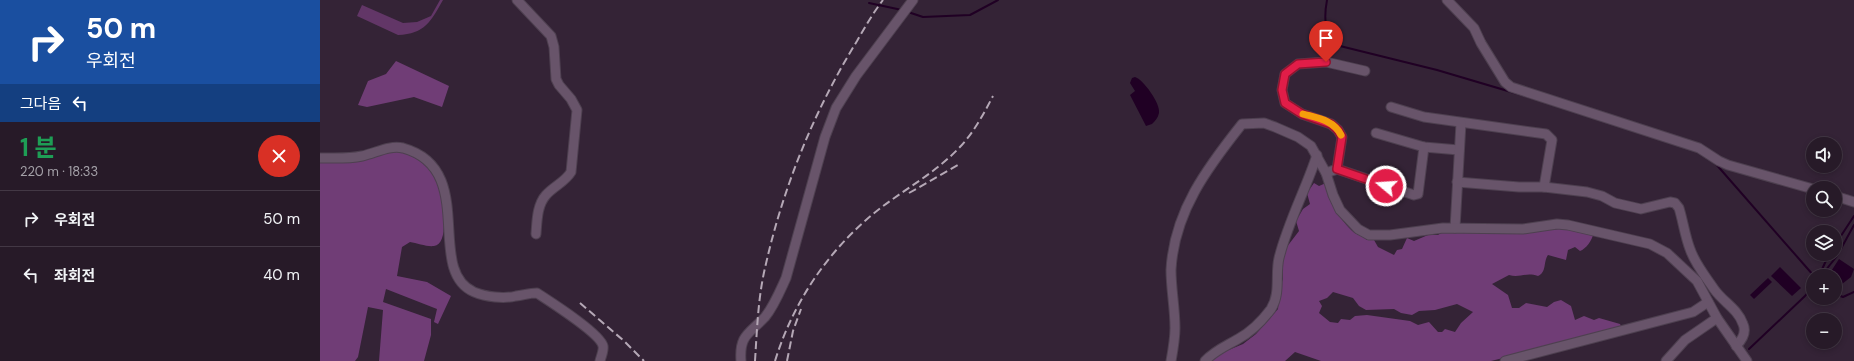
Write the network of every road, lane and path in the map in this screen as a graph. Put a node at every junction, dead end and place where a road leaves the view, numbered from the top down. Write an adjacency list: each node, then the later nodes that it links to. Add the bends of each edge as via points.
1 (517, 0): 20 (street, via 551,36 556,79 559,86 572,99 577,110 571,172 540,204)
2 (1447, 0): 16 (street, via 1474,28 1505,82 1511,87 1699,148 1728,165)
3 (910, 3): 25 (street, via 856,76 836,108 824,137 786,278 765,316 742,340)
4 (1365, 71): 12 (street, via 1326,62 1298,64 1285,74 1282,90 1285,103 1302,114 1331,124 1342,137)
5 (1391, 107): 6 (street, via 1424,117)
6 (1462, 124): 9 (street); 15 (street, via 1546,134 1552,140)
7 (1376, 133): 8 (street)
8 (1424, 147): 9 (street); 12 (street, via 1418,194 1414,195)
9 (1459, 150): 14 (street)
10 (1317, 155): 13 (street); 26 (street, via 1311,146 1298,137 1264,123 1242,124 1218,154 1184,210 1174,244 1171,270 1175,328); 27 (street, via 1295,209 1279,259 1277,291 1272,307 1256,327 1213,352)
11 (320, 158): 24 (street, via 346,159 394,147 412,152 426,160 438,173 442,183 450,222 450,256 462,282 474,292 483,294 507,297 537,293 600,340 603,346)
12 (1337, 169): 13 (street)
13 (1326, 173): 19 (street, via 1333,195 1346,218 1369,235)
14 (1457, 182): 15 (street); 19 (street)
15 (1544, 187): 23 (street, via 1587,192 1615,203 1641,209 1675,203 1679,208 1687,241 1696,261 1715,291 1735,310 1743,323 1744,333)
16 (1806, 187)
17 (1842, 198): 18 (street)
18 (1854, 202)
19 (1455, 228): 21 (street, via 1523,230 1557,224 1645,243 1667,253 1677,261 1697,281)
20 (536, 234)
21 (1708, 302): 22 (street); 28 (street, via 1693,312)
22 (1717, 318): 23 (street); 29 (street, via 1685,340)
23 (1736, 346): 30 (street)
24 (600, 361)
25 (741, 361)
26 (1171, 361)
27 (1205, 361)
28 (1505, 361)
29 (1666, 361)
30 (1747, 361)

